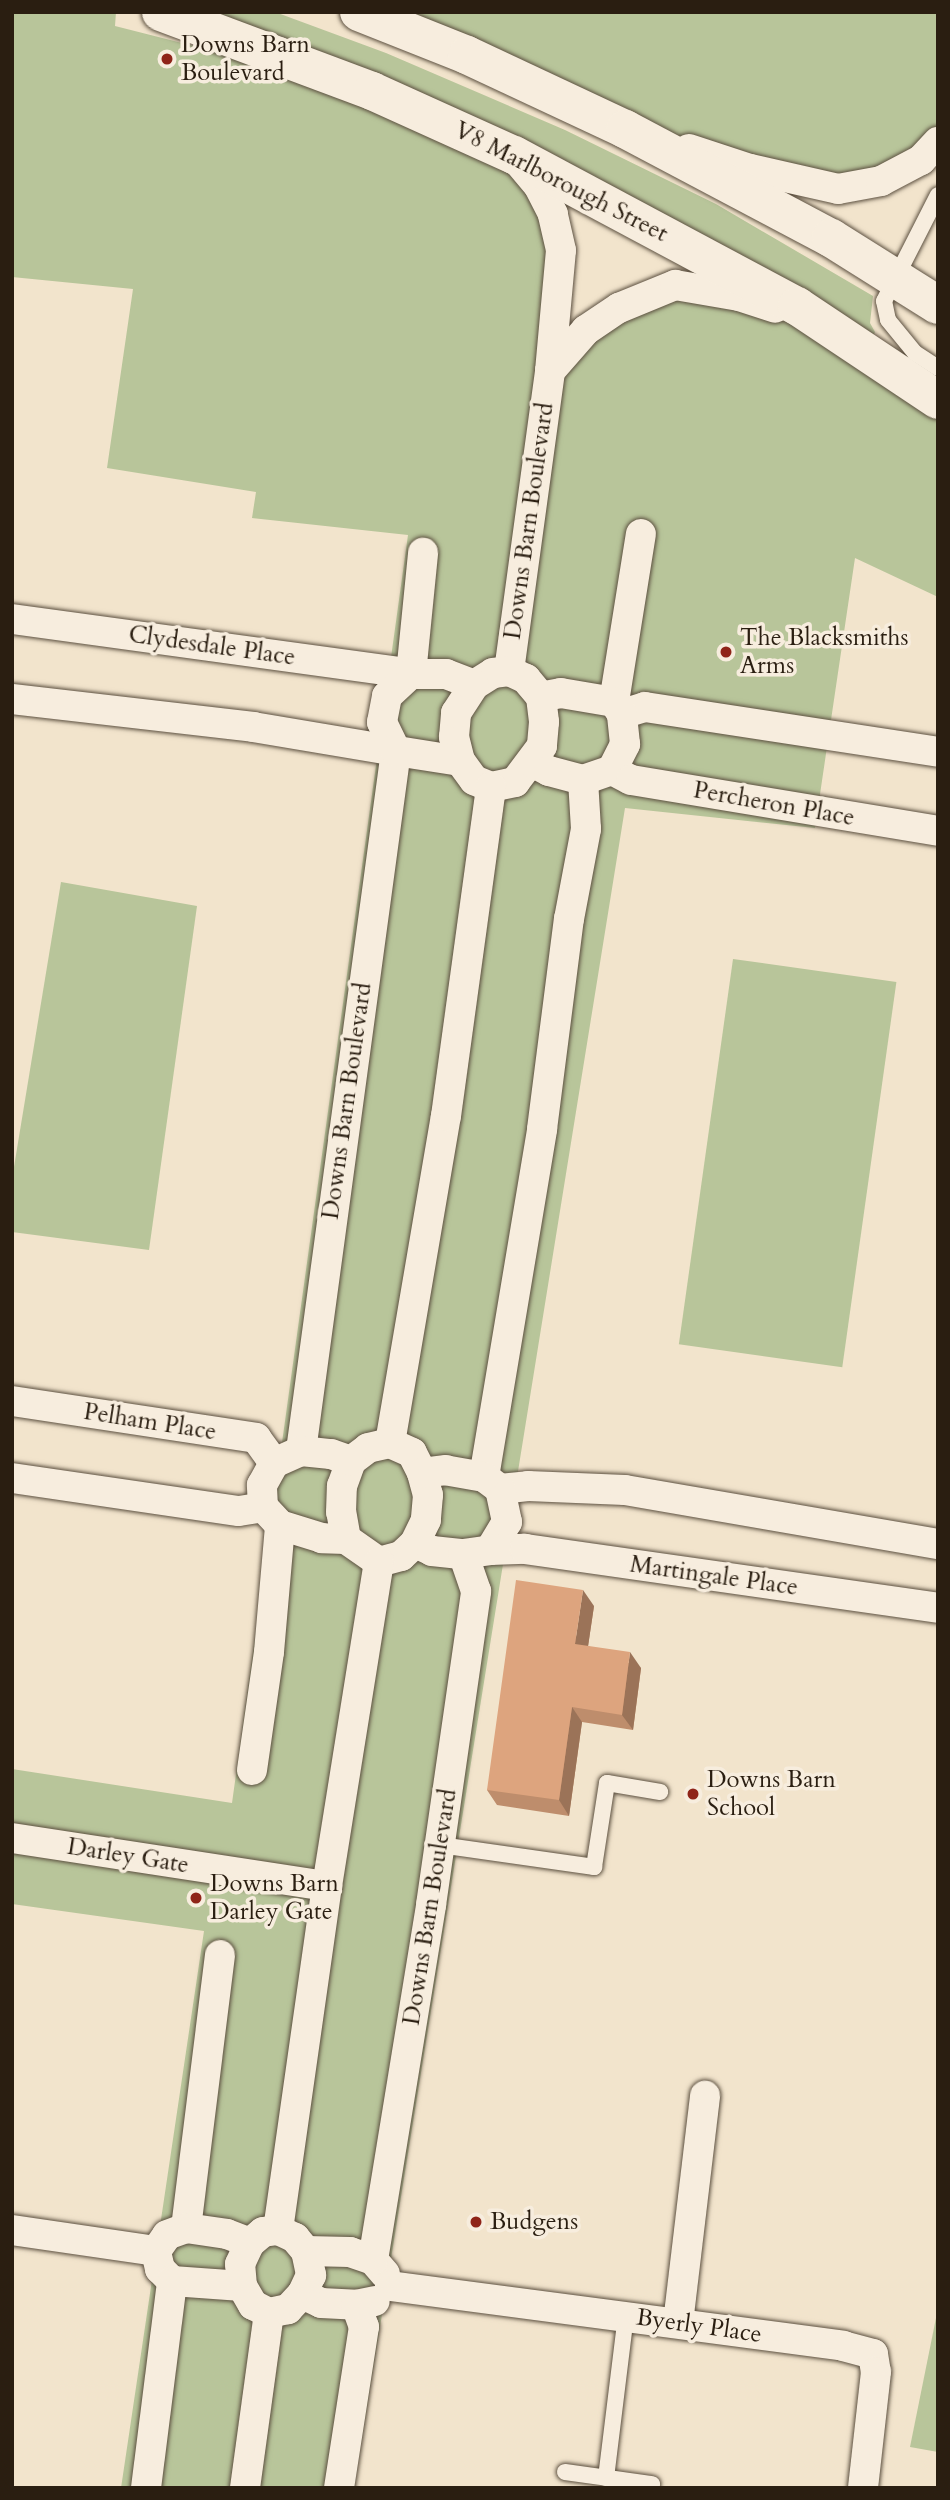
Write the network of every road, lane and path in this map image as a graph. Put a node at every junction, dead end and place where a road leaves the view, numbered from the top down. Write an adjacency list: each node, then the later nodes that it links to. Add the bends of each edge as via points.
1 (161, 12): 4 (main road, V8 Marlborough Street, via 372,91)
2 (359, 12): 5 (main road)
3 (938, 142): 5 (street, via 921,160 881,181 838,189)
4 (514, 155): 9 (main road, V8 Marlborough Street, via 706,256); 11 (street, Downs Barn Boulevard, via 554,214 561,250)
5 (745, 179): 7 (main road)
6 (938, 195): 7 (lane)
7 (894, 277): 8 (main road); 10 (lane, via 884,300 888,320 915,353)
8 (938, 305)
9 (803, 314): 11 (street, Downs Barn Boulevard, via 675,285 631,302 586,330); 12 (main road, V8 Marlborough Street)
10 (938, 368)
11 (550, 371): 16 (street, Downs Barn Boulevard)
12 (938, 400)
13 (641, 534): 21 (street)
14 (424, 553): 17 (street)
15 (12, 619): 17 (street, Clydesdale Place)
16 (509, 671): 18 (street, via 492,673); 19 (street, via 526,679)
17 (411, 674): 18 (street, Clydesdale Place, via 446,674); 22 (street, via 387,696 382,722)
18 (474, 685): 24 (street, via 456,713 454,737)
19 (541, 697): 21 (street, via 561,693); 25 (street, via 541,746)
20 (12, 699): 22 (street, via 253,727)
21 (618, 708): 23 (street, via 645,707); 26 (street, via 625,744)
22 (396, 751): 24 (street); 32 (street, Downs Barn Boulevard)
23 (938, 752)
24 (460, 761): 28 (street, via 474,780)
25 (532, 762): 27 (street); 28 (street, via 516,782)
26 (612, 770): 27 (street); 29 (street, Percheron Place, via 631,780)
27 (583, 780): 36 (street, via 586,829 569,919)
28 (491, 787): 31 (street, via 446,1116)
29 (938, 831)
30 (12, 1401): 32 (street, Pelham Place, via 256,1438)
31 (390, 1443): 33 (street, via 368,1448); 34 (street, via 412,1453)
32 (287, 1457): 33 (street, via 331,1454); 37 (street, Downs Barn Boulevard, via 262,1485)
33 (351, 1461): 38 (street, via 342,1486)
34 (422, 1473): 36 (street, via 446,1469); 39 (street, via 428,1495 426,1520)
35 (12, 1478): 37 (street)
36 (492, 1483): 40 (street, via 625,1490); 41 (street, via 507,1522)
37 (272, 1516): 38 (street, via 322,1538); 44 (street, via 268,1652)
38 (346, 1539): 42 (street)
39 (415, 1543): 41 (street, Martingale Place, via 432,1551); 42 (street, via 401,1556)
40 (938, 1544)
41 (476, 1552): 43 (street, Martingale Place, via 525,1549); 47 (street, Downs Barn Boulevard, via 476,1591)
42 (379, 1562): 48 (street)
43 (938, 1608)
44 (252, 1770)
45 (660, 1792): 47 (lane, via 607,1783 594,1867)
46 (12, 1838): 48 (street, Darley Gate)
47 (440, 1845): 57 (street, Downs Barn Boulevard)
48 (327, 1886): 53 (street)
49 (220, 1955): 51 (street)
50 (705, 2096): 65 (street)
51 (186, 2228): 54 (street, via 227,2234); 56 (street, via 167,2235)
52 (12, 2230): 56 (street)
53 (278, 2230): 54 (street, via 263,2232); 55 (street, via 295,2238)
54 (250, 2243): 59 (street, via 240,2264)
55 (306, 2251): 57 (street, via 350,2252); 61 (street, via 311,2274)
56 (156, 2252): 58 (street, via 160,2269)
57 (373, 2260): 60 (street)
58 (172, 2281): 59 (street); 69 (street)
59 (242, 2286): 63 (street, via 253,2305)
60 (390, 2286): 62 (street, via 374,2301); 64 (street, Byerly Place)
61 (302, 2294): 62 (street, via 321,2303); 63 (street, via 288,2309)
62 (356, 2305): 71 (street, via 364,2327)
63 (269, 2313): 70 (street)
64 (626, 2316): 65 (street, Byerly Place); 67 (lane)
65 (678, 2323): 72 (street, Byerly Place, via 873,2354 876,2372)
66 (565, 2472): 67 (lane)
67 (606, 2478): 68 (lane)
68 (652, 2484)
69 (145, 2488)
70 (245, 2488)
71 (339, 2488)
72 (863, 2488)

